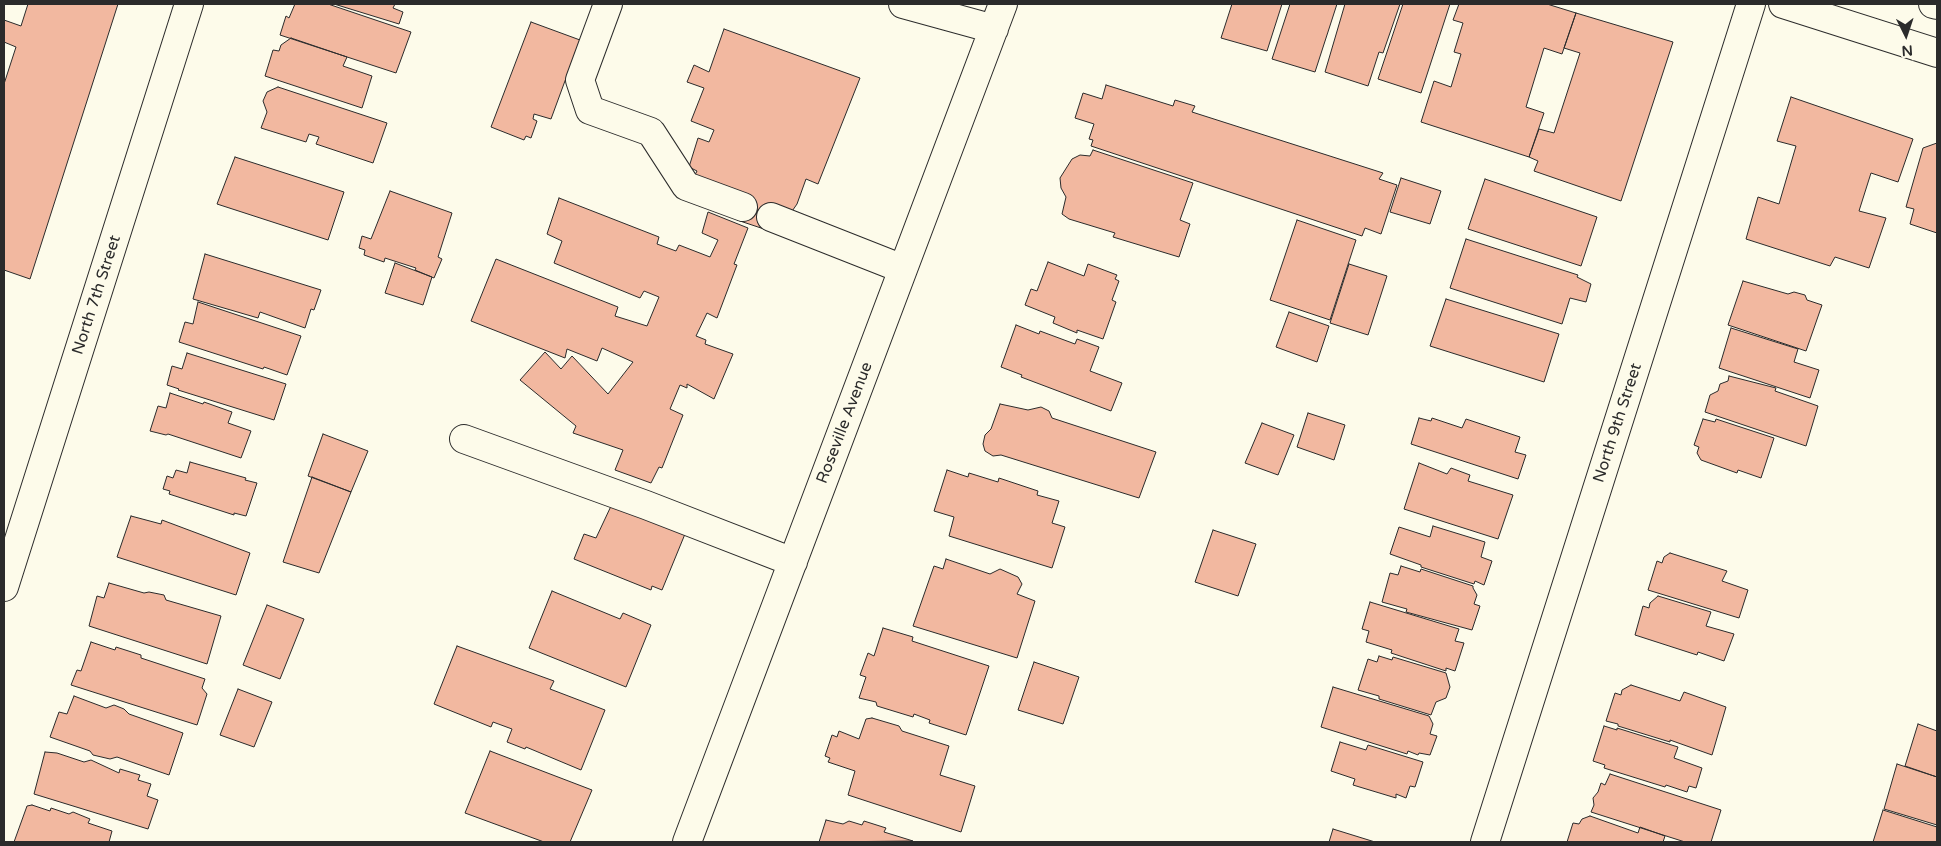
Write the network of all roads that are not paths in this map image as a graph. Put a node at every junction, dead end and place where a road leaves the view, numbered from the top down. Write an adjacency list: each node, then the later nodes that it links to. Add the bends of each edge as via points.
1 (190, 4): 16 (street, North 7th Street)
2 (608, 4): 11 (street, via 580,80 590,110 651,132 686,186)
3 (903, 4): 9 (street)
4 (1004, 4): 9 (street, Roseville Avenue)
5 (1751, 4): 18 (street, North 9th Street)
6 (1783, 4): 10 (street)
7 (1933, 4): 8 (street)
8 (1937, 5)
9 (994, 29): 13 (street, Roseville Avenue)
10 (1937, 52)
11 (742, 207)
12 (771, 217): 13 (street)
13 (903, 269): 15 (street, Roseville Avenue)
14 (464, 439): 15 (street)
15 (793, 562): 17 (street, Roseville Avenue)
16 (4, 587)
17 (687, 842)
18 (1485, 842)

